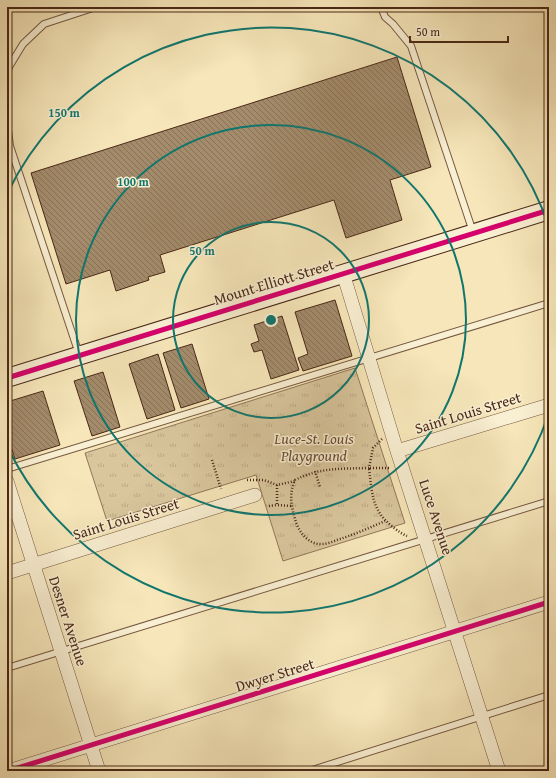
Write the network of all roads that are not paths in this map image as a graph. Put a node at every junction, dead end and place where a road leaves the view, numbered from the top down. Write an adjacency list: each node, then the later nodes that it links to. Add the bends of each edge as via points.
1 (96, 7): 3 (lane, via 44,24 23,44)
2 (381, 7): 6 (lane, via 384,17 411,46)
3 (7, 74)
4 (7, 123): 9 (lane, via 10,146)
5 (549, 210): 6 (street, Mount Elliott Street)
6 (474, 233): 7 (street, Mount Elliott Street)
7 (343, 273): 9 (street, Mount Elliott Street); 10 (street, Luce Avenue)
8 (549, 303): 10 (lane)
9 (79, 356): 11 (street, Mount Elliott Street)
10 (369, 358): 13 (street, Luce Avenue); 14 (lane)
11 (7, 378)
12 (549, 405): 13 (street, Saint Louis Street)
13 (397, 451): 18 (street, Luce Avenue)
14 (7, 469)
15 (7, 481): 19 (street, Desner Avenue)
16 (255, 495): 19 (street, Saint Louis Street)
17 (549, 501): 18 (lane)
18 (426, 539): 22 (street, Luce Avenue); 23 (lane)
19 (34, 565): 20 (street, Saint Louis Street); 23 (street, Desner Avenue)
20 (7, 573)
21 (549, 602): 22 (street, Dwyer Street)
22 (455, 631): 26 (street, Luce Avenue); 27 (street, Dwyer Street)
23 (61, 651): 24 (lane); 27 (street, Desner Avenue)
24 (7, 668)
25 (549, 695): 26 (lane)
26 (482, 716): 30 (lane); 31 (street, Luce Avenue)
27 (91, 745): 28 (street, Dwyer Street); 29 (street, Desner Avenue)
28 (8, 771)
29 (100, 771)
30 (309, 771)
31 (499, 771)

